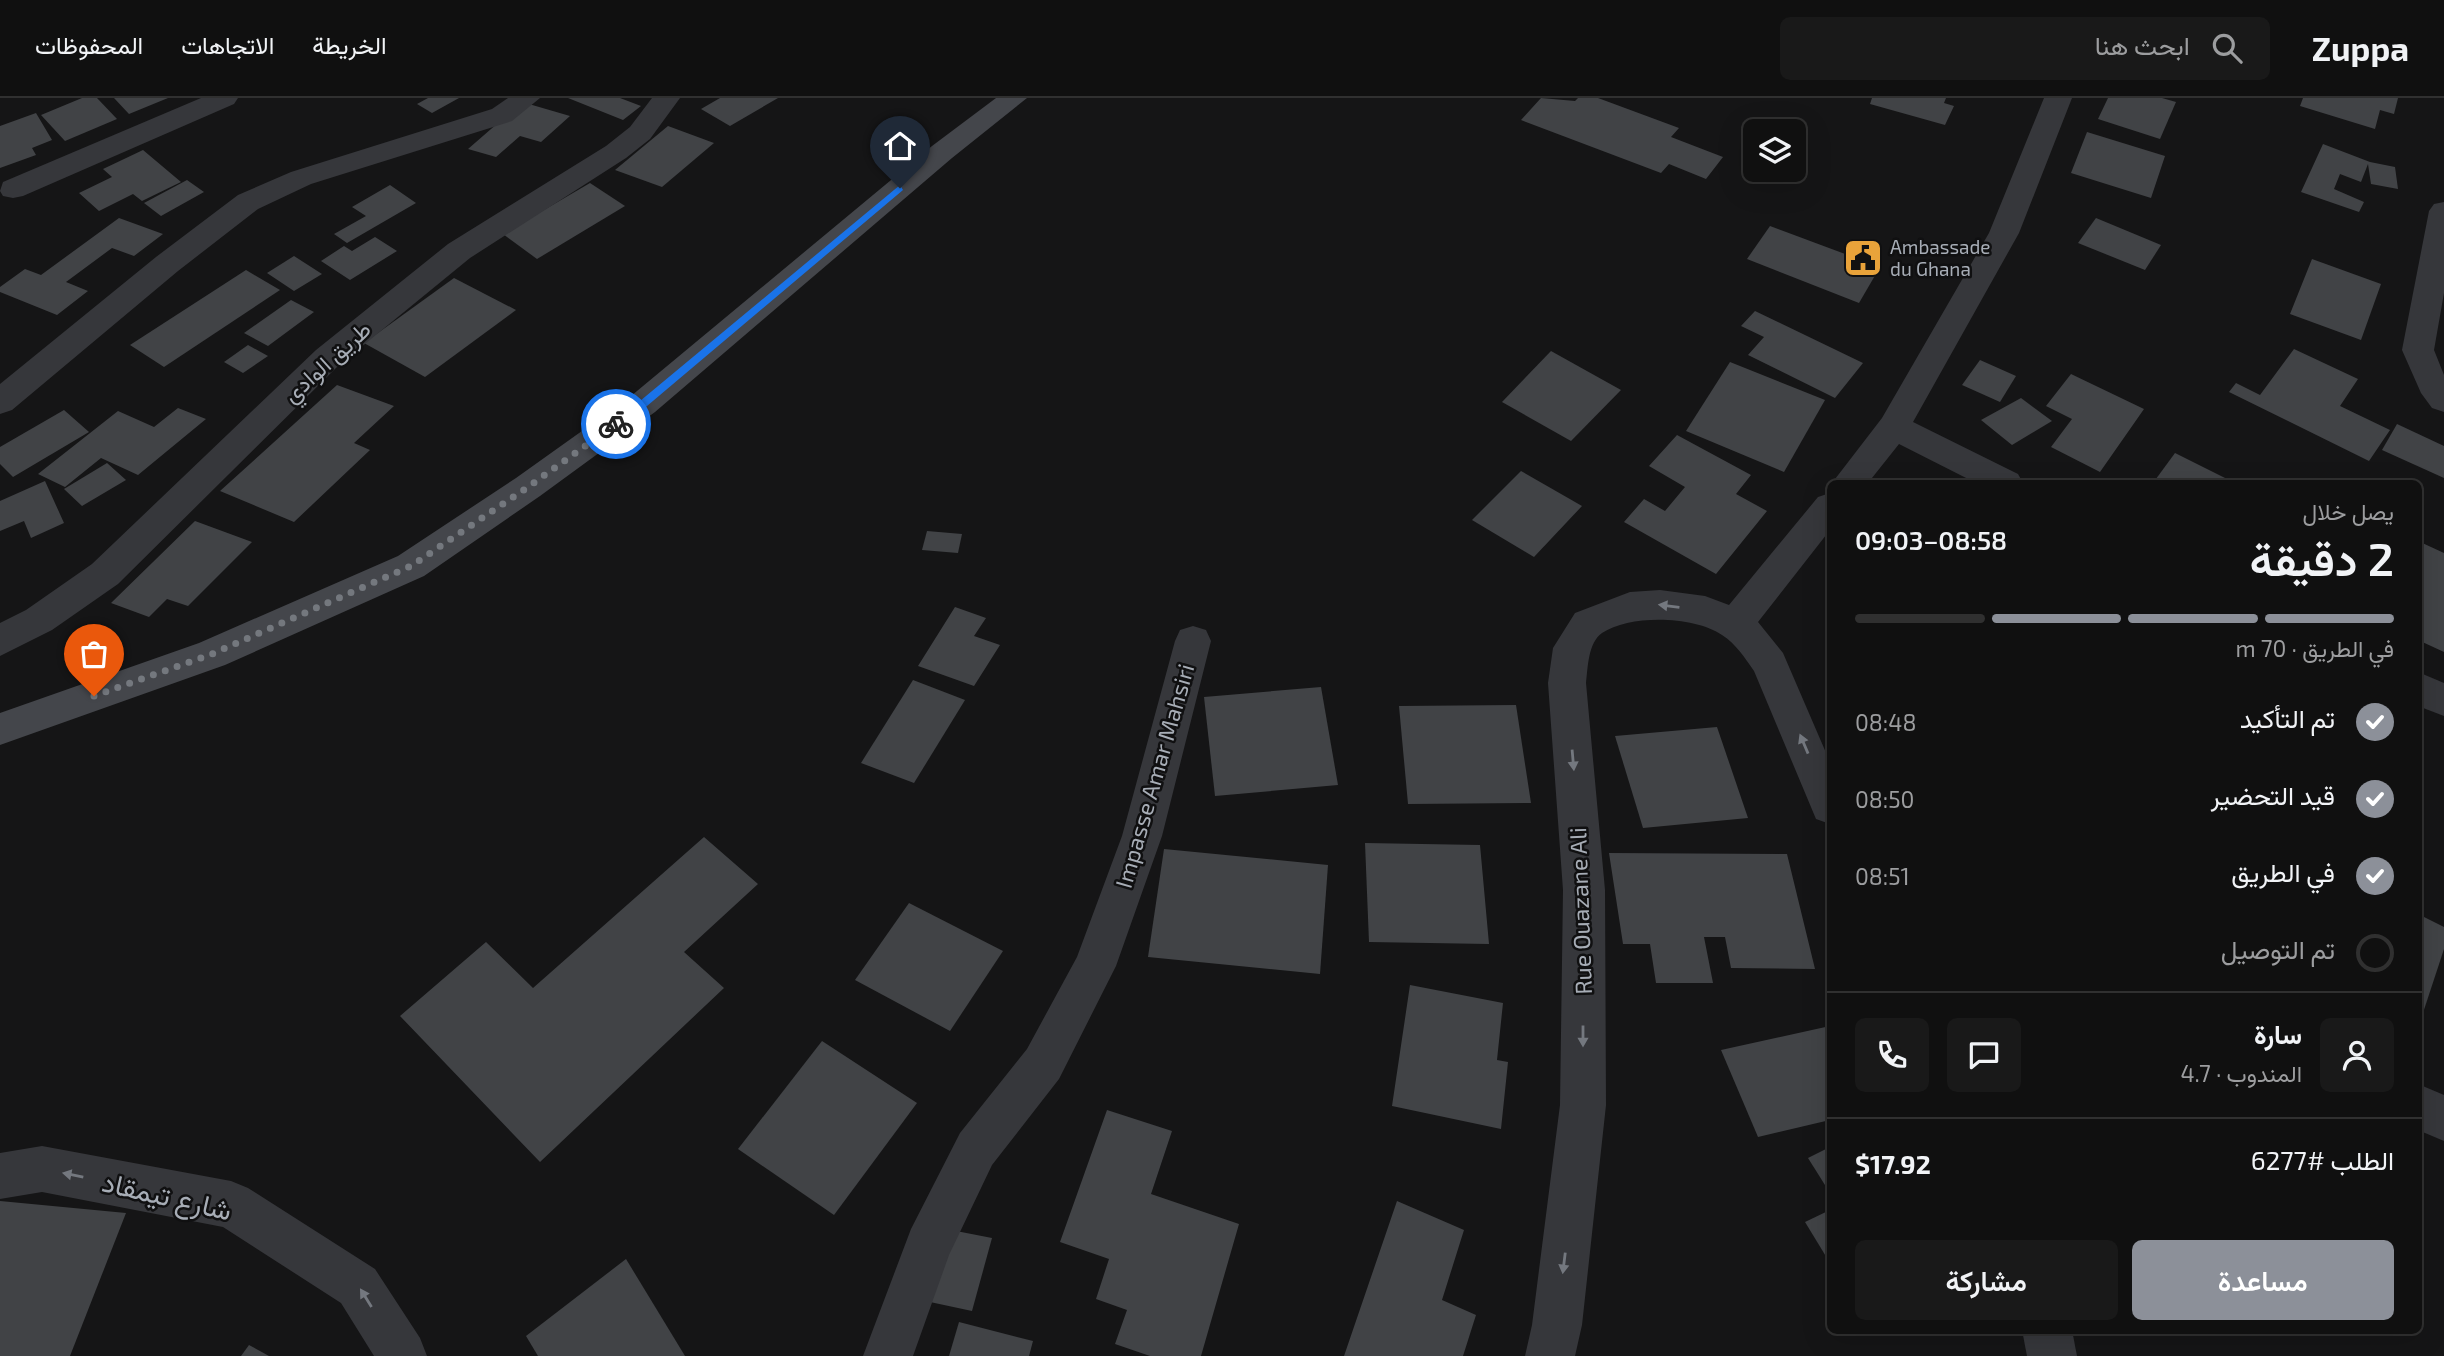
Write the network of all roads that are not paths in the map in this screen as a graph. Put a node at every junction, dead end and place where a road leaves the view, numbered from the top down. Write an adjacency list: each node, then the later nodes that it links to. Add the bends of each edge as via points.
1 (224, 98): 6 (street)
2 (526, 98): 9 (street, via 502,114 301,178 248,202)
3 (666, 98): 14 (street, طريق الوادي, via 640,133 616,152 459,250 327,358 105,574)
4 (1013, 98): 21 (main road, via 942,152 643,404 411,566 212,654)
5 (2058, 98): 10 (street, via 2004,233)
6 (13, 189)
7 (2444, 211): 8 (street, via 2418,350 2432,385)
8 (2444, 400)
9 (0, 402)
10 (1894, 427): 11 (street); 12 (street)
11 (1851, 480)
12 (2000, 480)
13 (1827, 510): 15 (street)
14 (38, 620): 16 (street); 17 (street, طريق الوادي)
15 (1735, 624): 22 (street, one-way to 15, via 1770,664); 29 (street, Rue Ouazane Ali, one-way to 29, via 1705,611 1660,605 1630,607 1588,623 1572,648 1567,682 1584,890 1583,1105)
16 (0, 625)
17 (0, 641)
18 (1193, 641): 28 (street, Impasse Amar Mahsiri, via 1142,836 1095,966 1043,1064 976,1149 928,1246)
19 (2422, 690): 20 (street)
20 (2444, 700)
21 (0, 729)
22 (1827, 800)
23 (2422, 1108): 24 (street)
24 (2444, 1118)
25 (0, 1176): 27 (street, شارع تيمقاد, one-way to 25, via 358,1286 231,1205 42,1169)
26 (2048, 1334): 30 (street)
27 (402, 1356)
28 (888, 1356)
29 (1550, 1356)
30 (2052, 1356)

